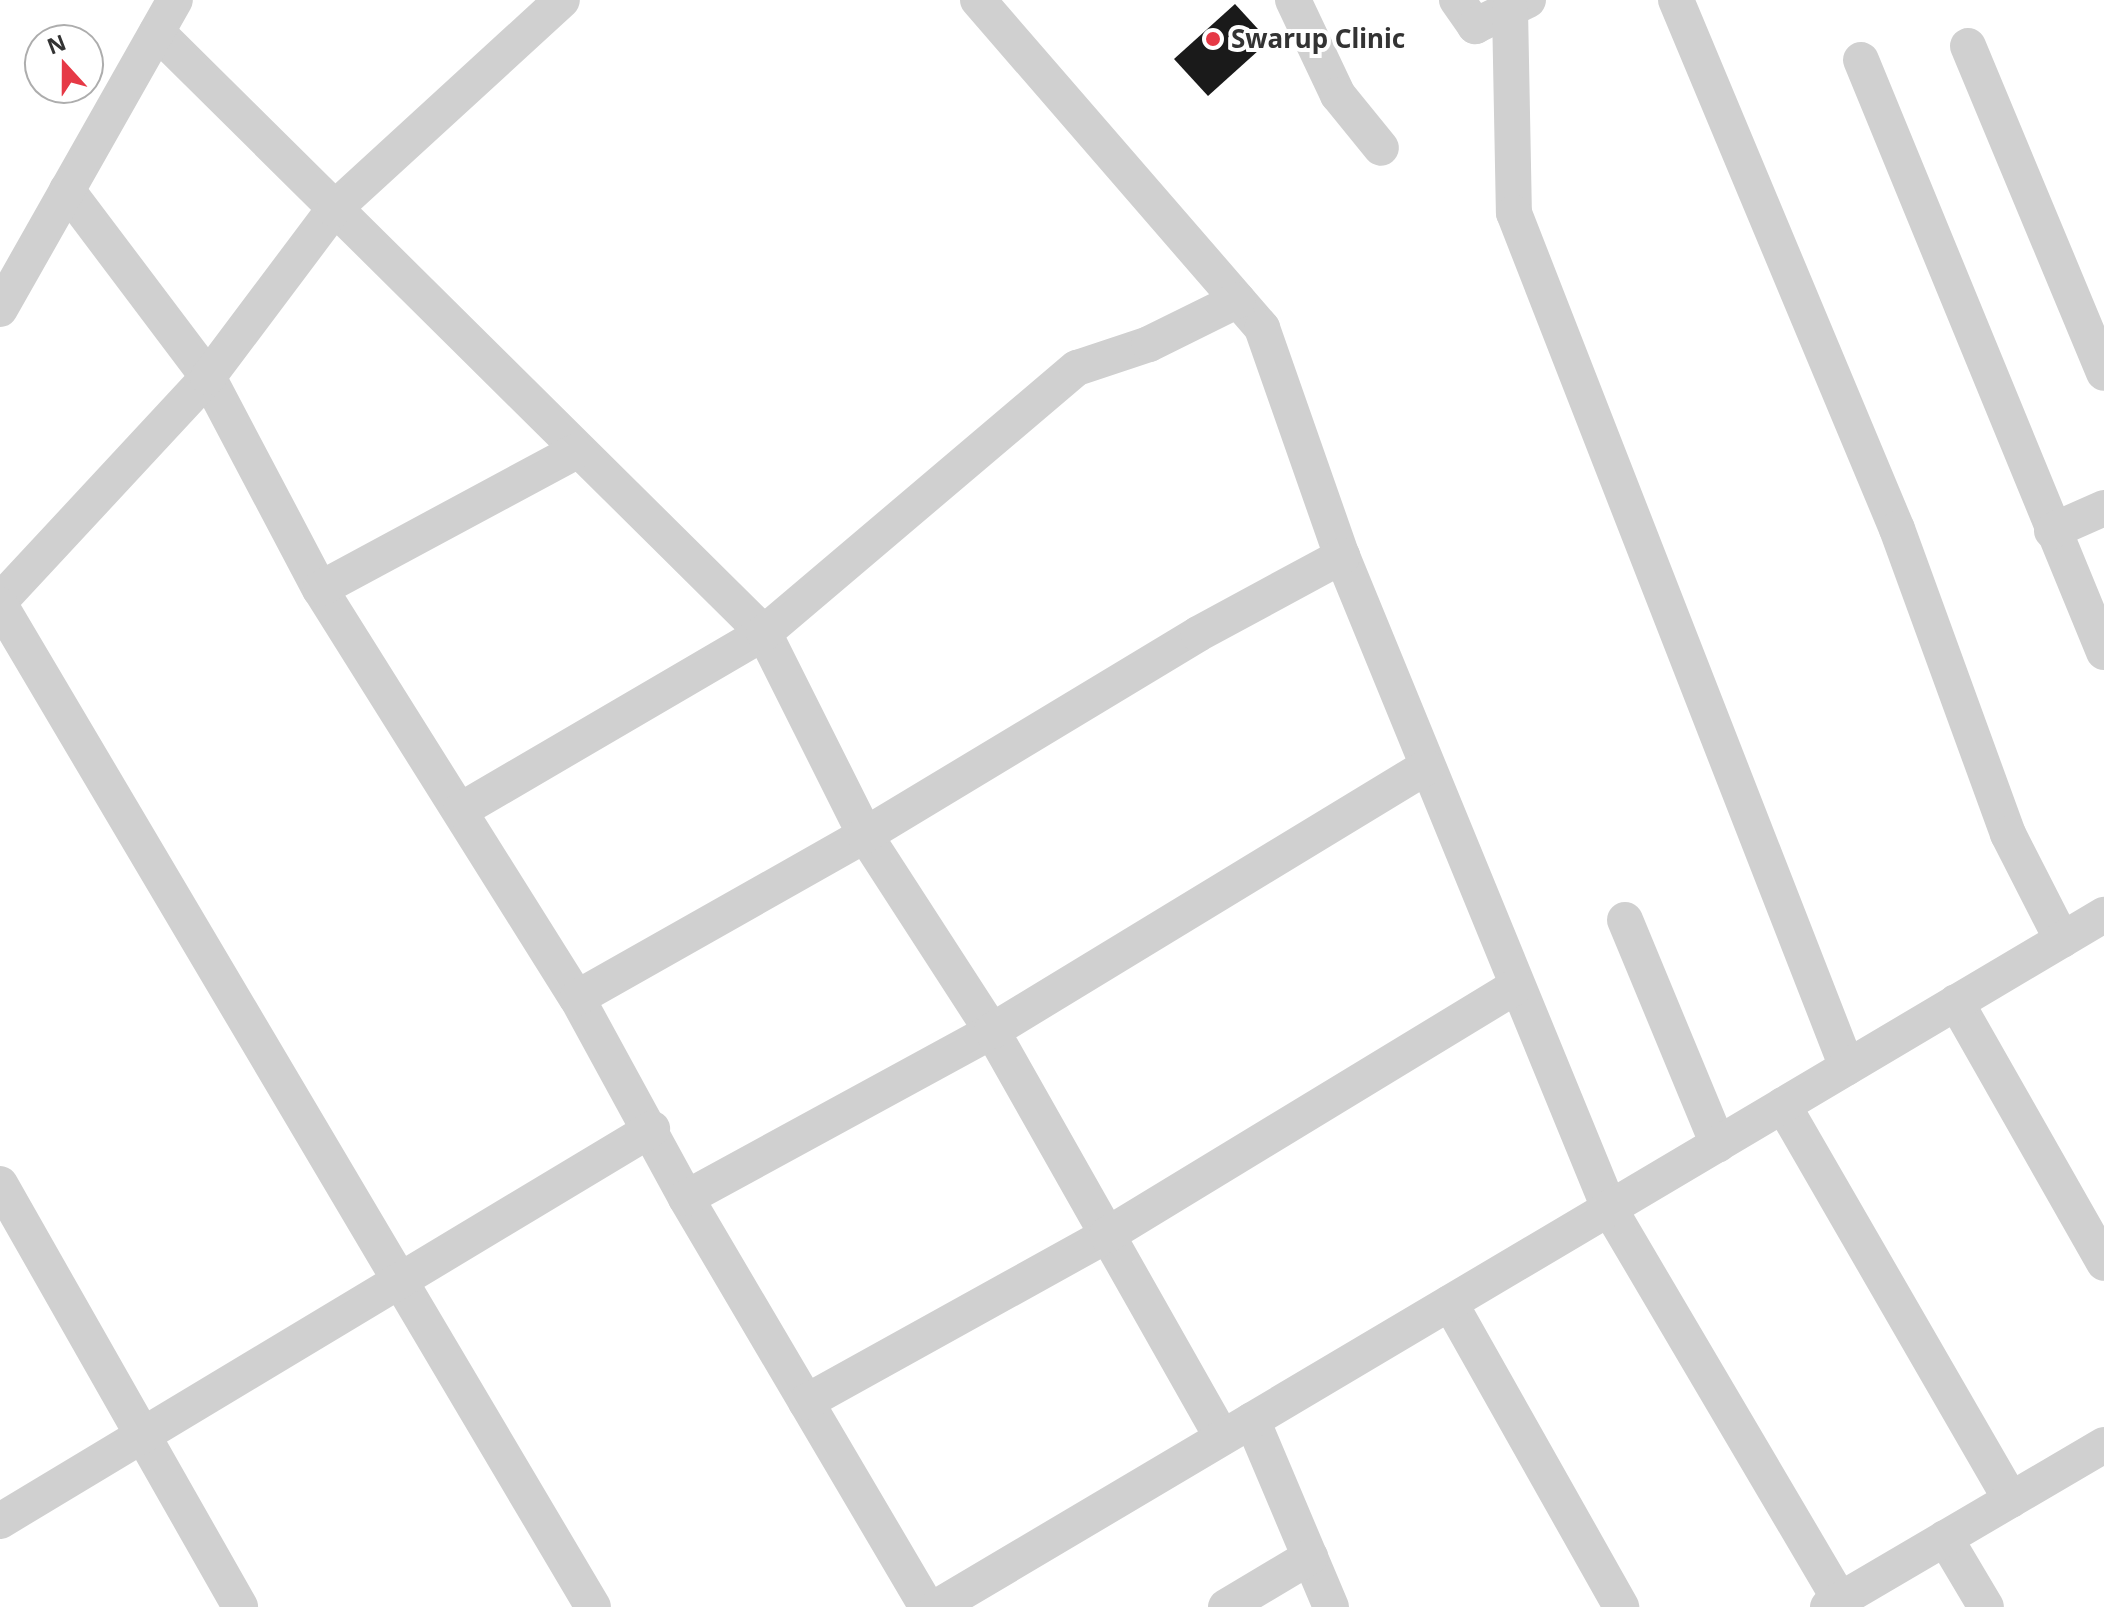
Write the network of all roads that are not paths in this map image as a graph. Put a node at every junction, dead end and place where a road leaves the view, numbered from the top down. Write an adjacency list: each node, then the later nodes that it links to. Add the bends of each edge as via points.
1 (175, 0): 8 (street)
2 (562, 0): 13 (street)
3 (978, 0): 14 (street)
4 (1293, 0): 11 (street, via 1338,95)
5 (1457, 0): 7 (street, via 1475,26)
6 (1676, 0): 32 (street, via 1897,529 2008,834)
7 (1519, 4): 37 (street, via 1514,213)
8 (157, 32): 12 (street); 13 (street)
9 (1968, 46): 15 (street)
10 (1861, 60): 21 (street)
11 (1381, 148)
12 (67, 190): 16 (street); 18 (street)
13 (334, 209): 18 (street); 19 (street)
14 (1238, 300): 22 (street, via 1262,328); 25 (street, via 1149,344 1077,368)
15 (2092, 308): 17 (street)
16 (0, 309)
17 (2104, 373)
18 (208, 377): 23 (street); 24 (street)
19 (576, 451): 23 (street); 25 (street)
20 (2104, 508): 21 (street)
21 (2052, 531): 26 (street)
22 (1342, 556): 27 (street); 29 (street, via 1198,634)
23 (320, 589): 28 (street)
24 (0, 603): 46 (street)
25 (764, 633): 28 (street); 29 (street)
26 (2104, 652)
27 (1426, 767): 33 (street); 36 (street)
28 (461, 810): 34 (street)
29 (865, 835): 34 (street); 36 (street)
30 (2104, 915): 32 (street)
31 (1625, 920): 40 (street)
32 (2062, 940): 35 (street)
33 (1516, 986): 43 (street); 44 (street)
34 (577, 998): 39 (street)
35 (1956, 1002): 37 (street); 45 (street)
36 (992, 1031): 42 (street); 44 (street)
37 (1847, 1067): 38 (street)
38 (1783, 1105): 40 (street); 52 (street)
39 (652, 1129): 42 (street); 46 (street)
40 (1718, 1144): 43 (street)
41 (0, 1184): 50 (street)
42 (686, 1198): 48 (street)
43 (1609, 1208): 47 (street); 56 (street)
44 (1107, 1235): 48 (street); 49 (street)
45 (2104, 1263)
46 (402, 1281): 50 (street); 58 (street)
47 (1450, 1303): 49 (street); 63 (street)
48 (806, 1402): 59 (street)
49 (1237, 1429): 55 (street); 60 (street)
50 (142, 1433): 53 (street); 57 (street)
51 (2104, 1445): 52 (street)
52 (2011, 1500): 54 (street)
53 (0, 1521)
54 (1945, 1538): 56 (street); 64 (street)
55 (1310, 1557): 61 (street); 62 (street)
56 (1834, 1603)
57 (240, 1607)
58 (593, 1607)
59 (927, 1607)
60 (937, 1607)
61 (1226, 1607)
62 (1331, 1607)
63 (1621, 1607)
64 (1986, 1607)

